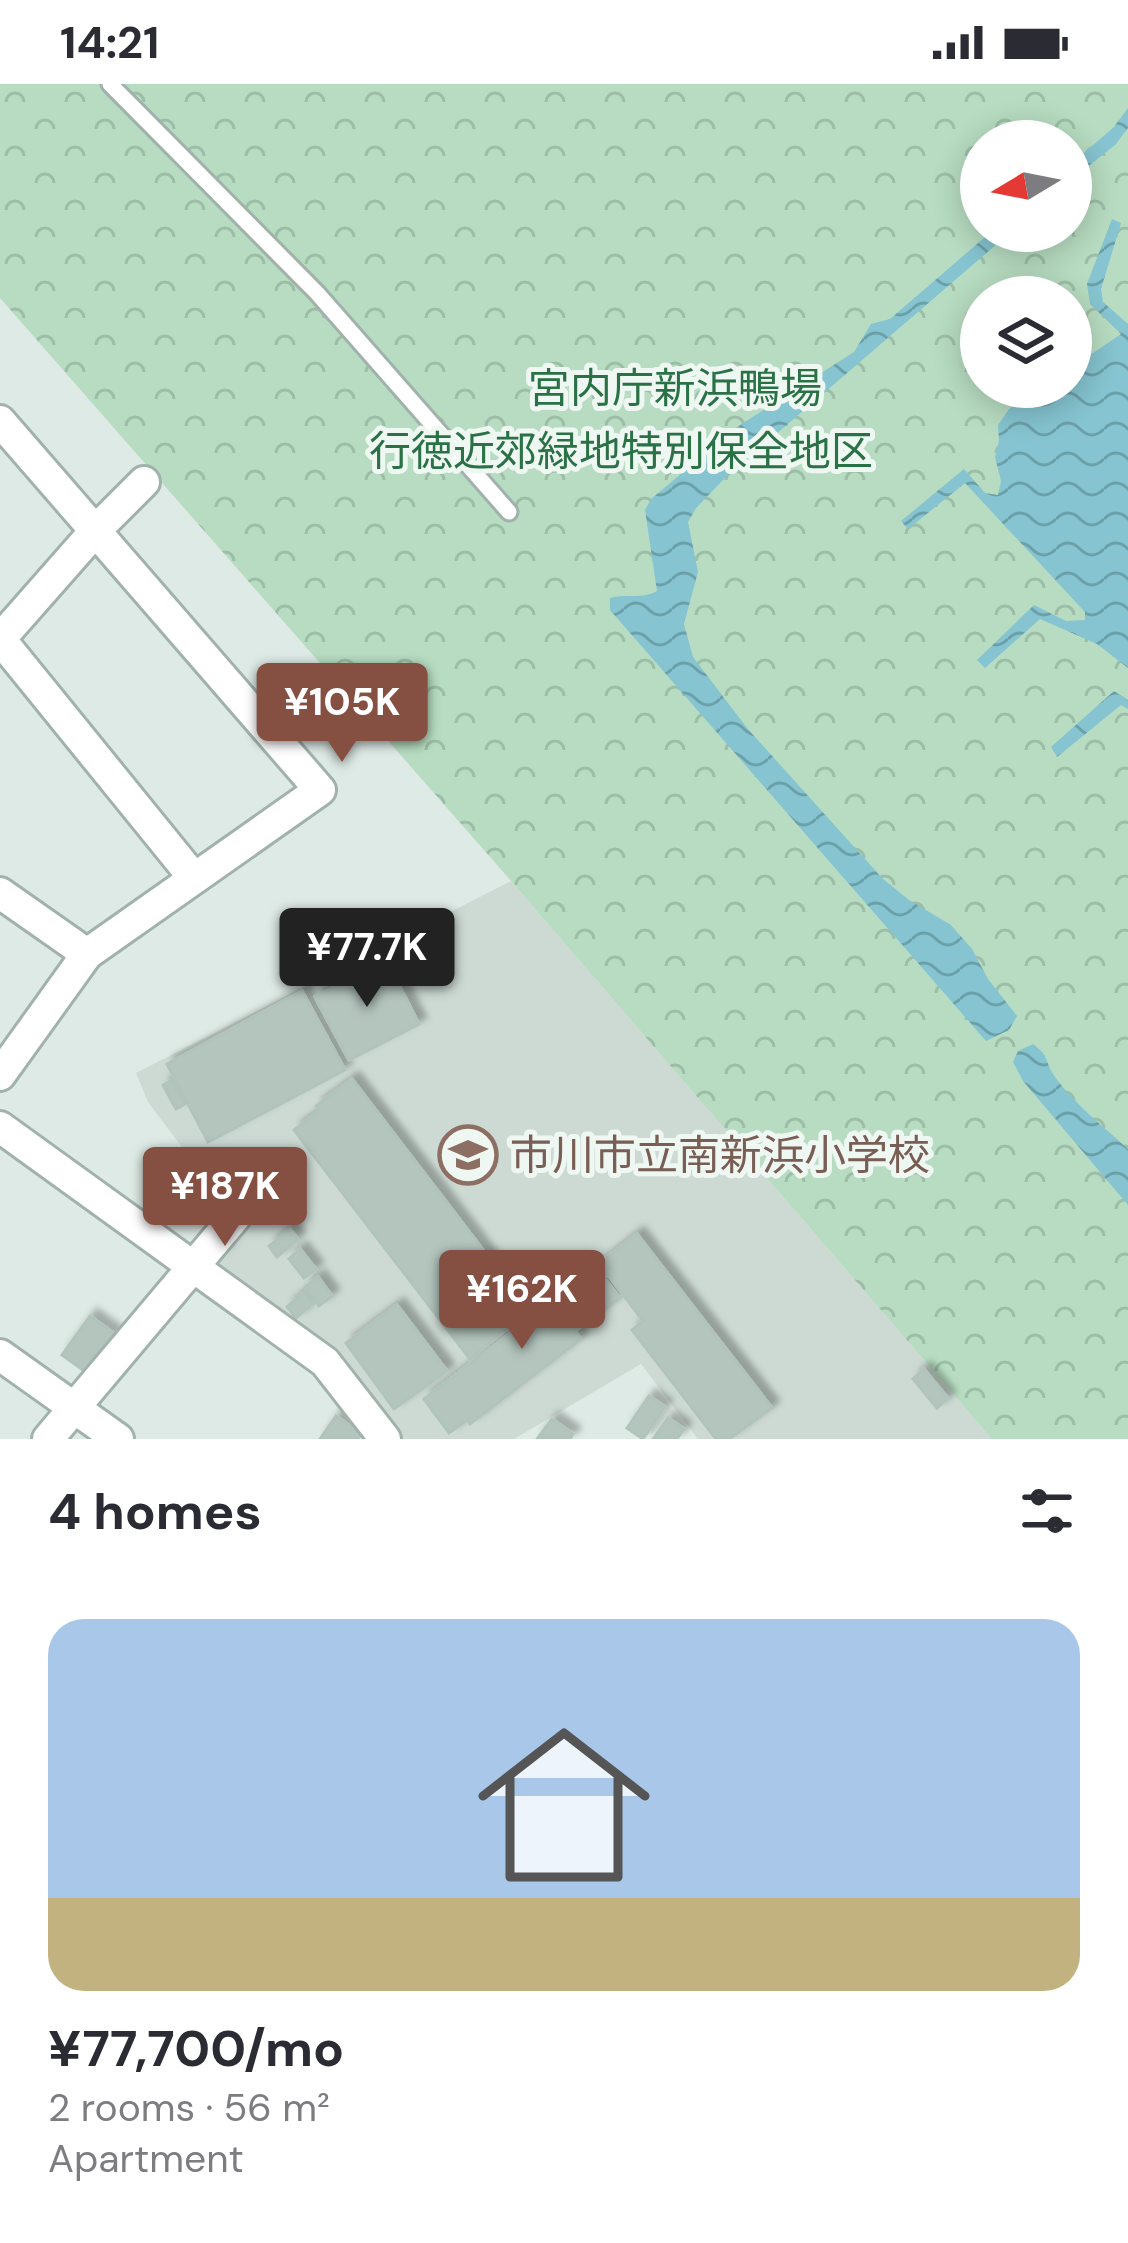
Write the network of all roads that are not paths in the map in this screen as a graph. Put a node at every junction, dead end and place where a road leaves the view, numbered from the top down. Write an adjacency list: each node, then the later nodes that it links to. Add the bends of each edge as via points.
1 (110, 84): 4 (lane, via 317,293)
2 (0, 421): 5 (street)
3 (144, 482): 5 (street)
4 (509, 512)
5 (96, 530): 6 (street, via 0,639); 6 (street, via 320,790)
6 (194, 878): 8 (street)
7 (0, 892): 8 (street)
8 (87, 954): 9 (street)
9 (0, 1076)
10 (0, 1127): 12 (street)
11 (235, 1217): 12 (street)
12 (195, 1267): 14 (street); 17 (street, via 325,1362)
13 (0, 1355): 14 (street)
14 (74, 1407): 15 (street); 16 (street)
15 (48, 1439)
16 (118, 1439)
17 (385, 1439)

